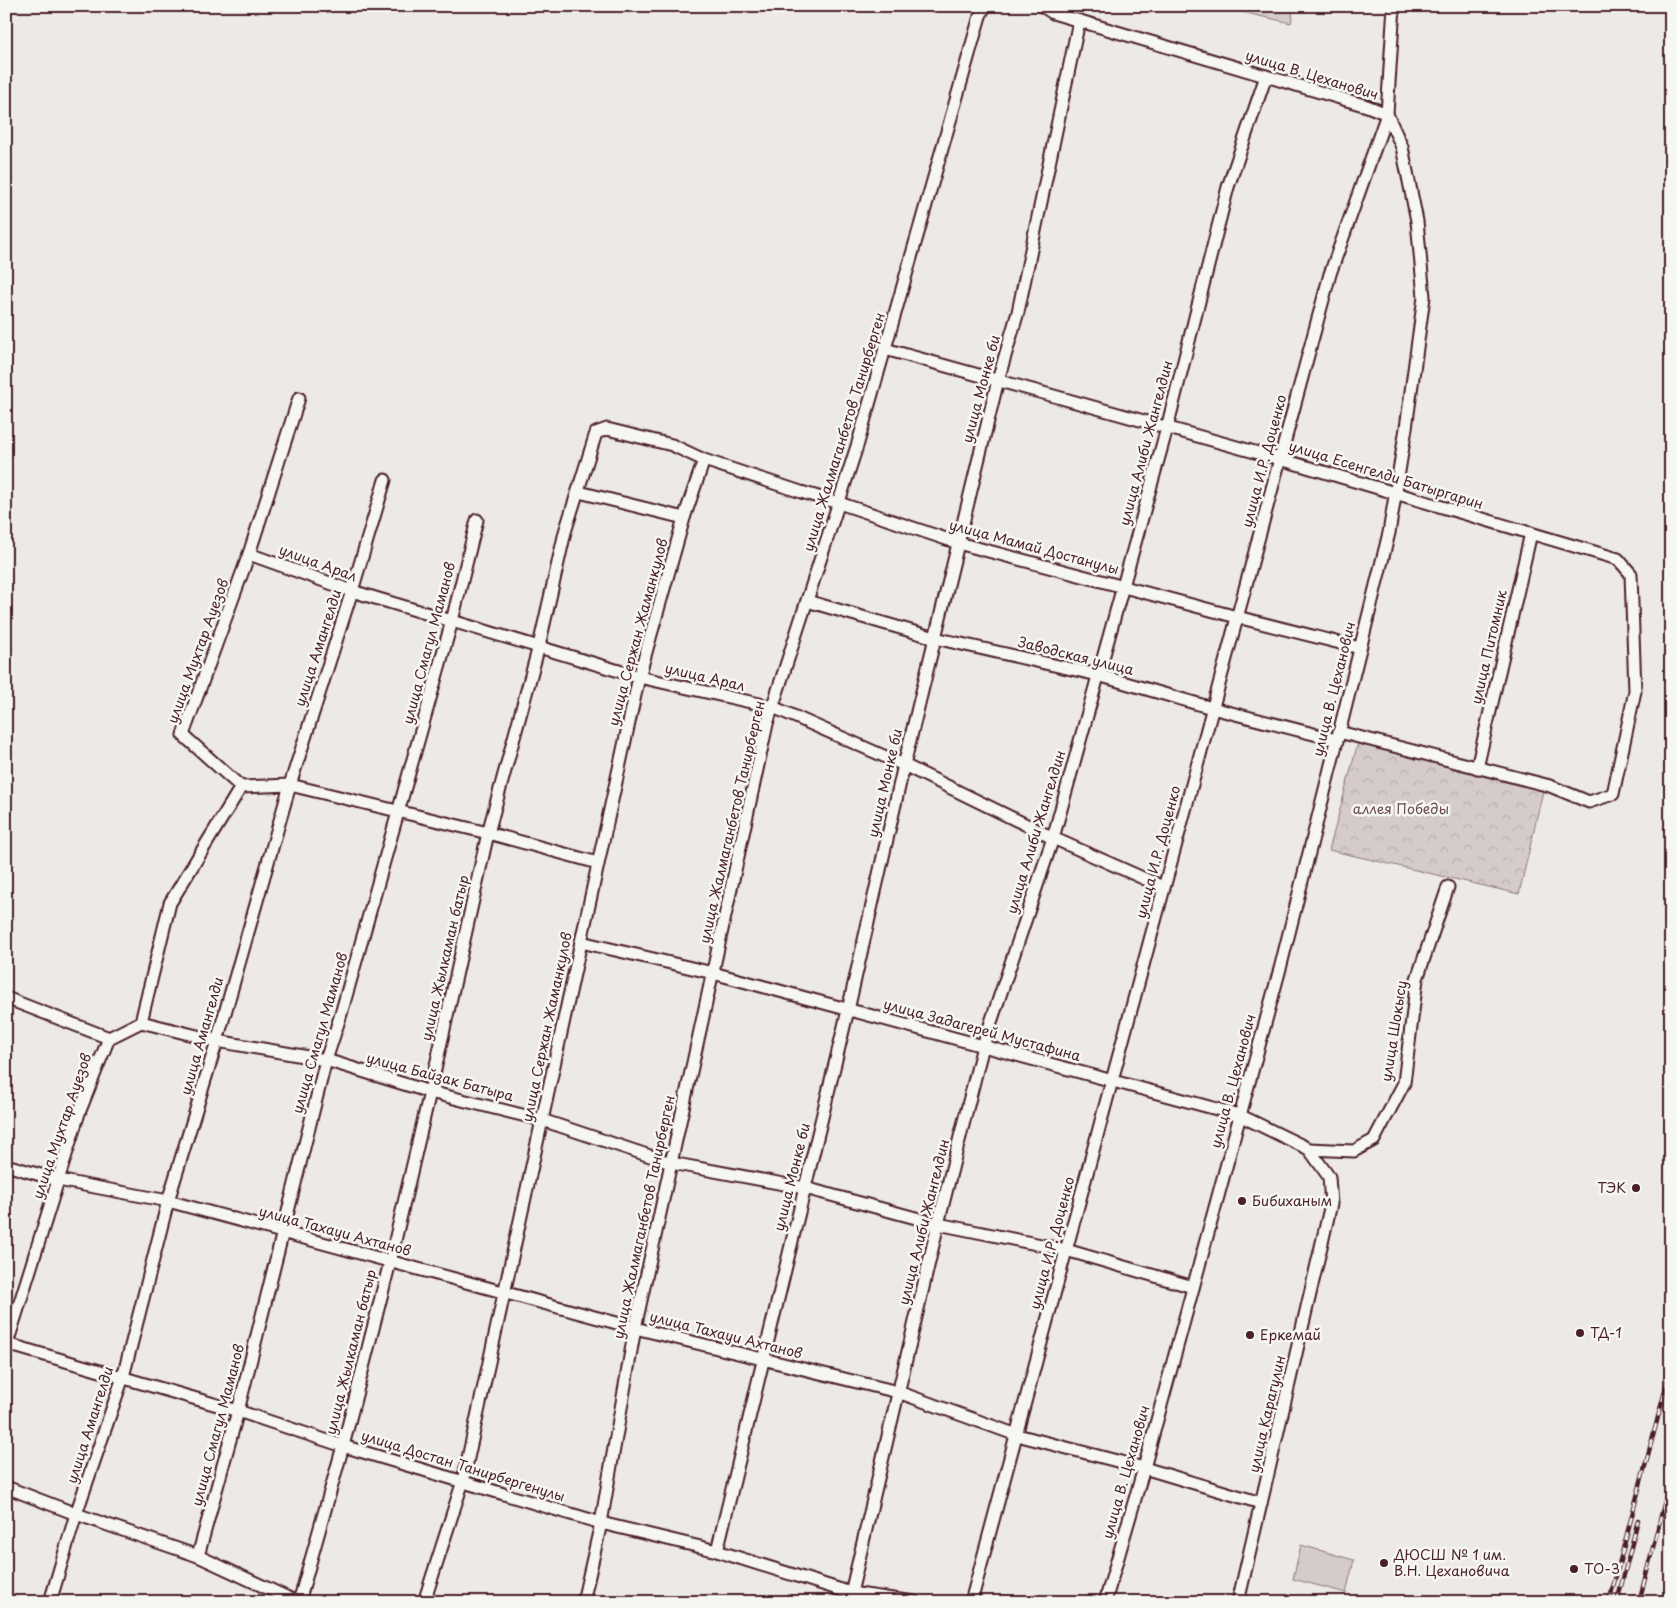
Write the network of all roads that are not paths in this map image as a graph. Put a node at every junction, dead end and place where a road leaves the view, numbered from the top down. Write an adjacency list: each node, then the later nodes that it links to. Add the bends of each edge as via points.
1 (985, 6): 7 (street, улица Жалмаганбетов Танирберген)
2 (1042, 6): 4 (street, улица В. Цеханович, via 1053,13)
3 (1394, 6): 6 (street)
4 (1079, 20): 5 (street, улица В. Цеханович); 8 (street, улица Монке би, via 1018,312)
5 (1266, 76): 6 (street, улица В. Цеханович); 10 (street, улица Алиби Жангелдин, via 1228,187)
6 (1387, 114): 11 (street, улица И.Р. Доценко, via 1330,274); 15 (street, улица В. Цеханович, via 1404,156 1416,221 1424,298)
7 (885, 349): 8 (street, улица Есенгелди Батыргарин); 16 (street, улица Жалмаганбетов Танирберген)
8 (998, 380): 10 (street, улица Есенгелди Батыргарин); 20 (street, улица Монке би)
9 (298, 398): 21 (street, улица Мухтар Ауезов)
10 (1167, 428): 11 (street, улица Есенгелди Батыргарин); 23 (street, улица Алиби Жангелдин)
11 (1280, 459): 15 (street, улица Есенгелди Батыргарин); 26 (street, улица И.Р. Доценко)
12 (704, 460): 14 (street, улица Жылкаман батыр, via 672,444 607,429 596,433); 16 (street, улица Мамай Достанулы); 17 (street, улица Сержан Жаманкулов)
13 (385, 480): 24 (street, улица Амангелди)
14 (579, 492): 17 (street); 29 (street, улица Жылкаман батыр, via 565,532)
15 (1396, 494): 19 (street, улица Есенгелди Батыргарин); 30 (street, улица В. Цеханович)
16 (839, 503): 20 (street, улица Мамай Достанулы); 25 (street, улица Жалмаганбетов Танирберген)
17 (684, 518): 32 (street, улица Сержан Жаманкулов)
18 (477, 520): 27 (street, улица Смагул Маманов)
19 (1530, 534): 22 (street, улица Есенгелди Батыргарин); 37 (street, улица Питомник)
20 (958, 543): 23 (street, улица Мамай Достанулы); 28 (street, улица Монке би)
21 (249, 554): 24 (street, улица Арал); 39 (street, улица Мухтар Ауезов, via 183,735)
22 (1618, 559): 37 (street, Заводская улица, via 1630,574 1635,692 1613,794 1589,802 1550,786)
23 (1122, 587): 26 (street, улица Мамай Достанулы); 31 (street, улица Алиби Жангелдин)
24 (352, 591): 27 (street, улица Арал); 38 (street, улица Амангелди)
25 (807, 601): 28 (street, Заводская улица); 33 (street, улица Жалмаганбетов Танирберген)
26 (1237, 617): 30 (street, улица Мамай Достанулы); 34 (street, улица И.Р. Доценко)
27 (452, 621): 29 (street, улица Арал); 40 (street, улица Смагул Маманов)
28 (935, 638): 31 (street, Заводская улица); 36 (street, улица Монке би)
29 (540, 646): 32 (street, улица Арал); 41 (street, улица Жылкаман батыр)
30 (1360, 648): 35 (street, улица В. Цеханович)
31 (1098, 675): 34 (street, Заводская улица); 42 (street, улица Алиби Жангелдин)
32 (639, 677): 33 (street, улица Арал); 43 (street, улица Сержан Жаманкулов)
33 (773, 707): 36 (street, улица Арал); 47 (street, улица Жалмаганбетов Танирберген)
34 (1212, 708): 35 (street, Заводская улица); 44 (street, улица И.Р. Доценко)
35 (1338, 736): 37 (street, Заводская улица); 57 (street, улица В. Цеханович)
36 (904, 765): 42 (street, улица Арал); 49 (street, улица Монке би)
37 (1477, 768)
38 (290, 785): 39 (street); 40 (street); 52 (street, улица Амангелди)
39 (241, 787): 50 (street, via 170,903)
40 (398, 812): 41 (street); 54 (street, улица Смагул Маманов)
41 (488, 833): 43 (street); 56 (street, улица Жылкаман батыр)
42 (1052, 838): 44 (street, улица Арал); 53 (street, улица Алиби Жангелдин)
43 (598, 863): 46 (street, улица Сержан Жаманкулов)
44 (1164, 887): 55 (street, улица И.Р. Доценко)
45 (1448, 887): 59 (street, улица Шокысу, via 1417,980 1404,1083 1374,1140 1354,1151)
46 (581, 942): 47 (street, улица Задагерей Мустафина); 58 (street, улица Сержан Жаманкулов)
47 (713, 973): 49 (street, улица Задагерей Мустафина); 60 (street, улица Жалмаганбетов Танирберген)
48 (6, 998): 51 (street)
49 (848, 1010): 53 (street, улица Задагерей Мустафина); 63 (street, улица Монке би)
50 (141, 1022): 51 (street); 52 (street, улица Байзак Батыра)
51 (109, 1038): 62 (street, улица Мухтар Ауезов, via 79,1113)
52 (217, 1040): 54 (street, улица Байзак Батыра); 64 (street, улица Амангелди)
53 (983, 1046): 55 (street, улица Задагерей Мустафина); 66 (street, улица Алиби Жангелдин)
54 (326, 1060): 56 (street, улица Байзак Батыра); 67 (street, улица Смагул Маманов)
55 (1111, 1080): 57 (street, улица Задагерей Мустафина); 68 (street, улица И.Р. Доценко)
56 (430, 1092): 58 (street, улица Байзак Батыра); 69 (street, улица Жылкаман батыр)
57 (1239, 1115): 59 (street, улица Задагерей Мустафина); 70 (street, улица В. Цеханович)
58 (542, 1120): 60 (street, улица Байзак Батыра); 71 (street, улица Сержан Жаманкулов)
59 (1309, 1149): 65 (street, улица Задагерей Мустафина, via 1329,1177)
60 (671, 1163): 63 (street, улица Байзак Батыра); 72 (street, улица Жалмаганбетов Танирберген)
61 (6, 1165): 62 (street, улица Тахауи Ахтанов)
62 (58, 1180): 64 (street, улица Тахауи Ахтанов); 73 (street, улица Мухтар Ауезов)
63 (805, 1188): 66 (street, улица Байзак Батыра); 74 (street, улица Монке би)
64 (168, 1201): 67 (street, улица Тахауи Ахтанов); 75 (street, улица Амангелди)
65 (1331, 1204): 83 (street, улица Карагулин)
66 (938, 1224): 68 (street, улица Байзак Батыра); 76 (street, улица Алиби Жангелдин)
67 (283, 1232): 69 (street, улица Тахауи Ахтанов); 77 (street, улица Смагул Маманов)
68 (1066, 1250): 70 (street, улица Байзак Батыра); 78 (street, улица И.Р. Доценко)
69 (390, 1262): 71 (street, улица Тахауи Ахтанов); 79 (street, улица Жылкаман батыр)
70 (1193, 1287): 80 (street, улица В. Цеханович)
71 (505, 1293): 72 (street, улица Тахауи Ахтанов); 81 (street, улица Сержан Жаманкулов)
72 (635, 1328): 74 (street, улица Тахауи Ахтанов); 85 (street, улица Жалмаганбетов Танирберген)
73 (8, 1339): 75 (street, улица Достан Танирбергенулы)
74 (763, 1360): 76 (street, улица Тахауи Ахтанов); 86 (street, улица Монке би)
75 (122, 1377): 77 (street, улица Достан Танирбергенулы); 84 (street, улица Амангелди)
76 (898, 1392): 78 (street, улица Тахауи Ахтанов); 88 (street, улица Алиби Жангелдин)
77 (238, 1411): 79 (street, улица Достан Танирбергенулы); 87 (street, улица Смагул Маманов)
78 (1017, 1435): 80 (street, улица Тахауи Ахтанов); 94 (street, улица И.Р. Доценко)
79 (343, 1446): 81 (street, улица Достан Танирбергенулы); 90 (street, улица Жылкаман батыр)
80 (1144, 1468): 83 (street, улица Тахауи Ахтанов); 95 (street, улица В. Цеханович)
81 (463, 1481): 85 (street, улица Достан Танирбергенулы); 91 (street, улица Сержан Жаманкулов)
82 (6, 1487): 84 (street)
83 (1261, 1503): 96 (street, улица Карагулин)
84 (76, 1514): 87 (street); 89 (street, улица Амангелди)
85 (601, 1523): 86 (street, улица Достан Танирбергенулы); 92 (street, улица Жалмаганбетов Танирберген)
86 (717, 1551): 88 (street, улица Достан Танирбергенулы)
87 (198, 1556): 90 (street)
88 (852, 1597): 93 (street, улица Достан Танирбергенулы)
89 (50, 1602)
90 (298, 1602)
91 (424, 1602)
92 (583, 1602)
93 (914, 1602)
94 (971, 1602)
95 (1105, 1602)
96 (1238, 1602)

